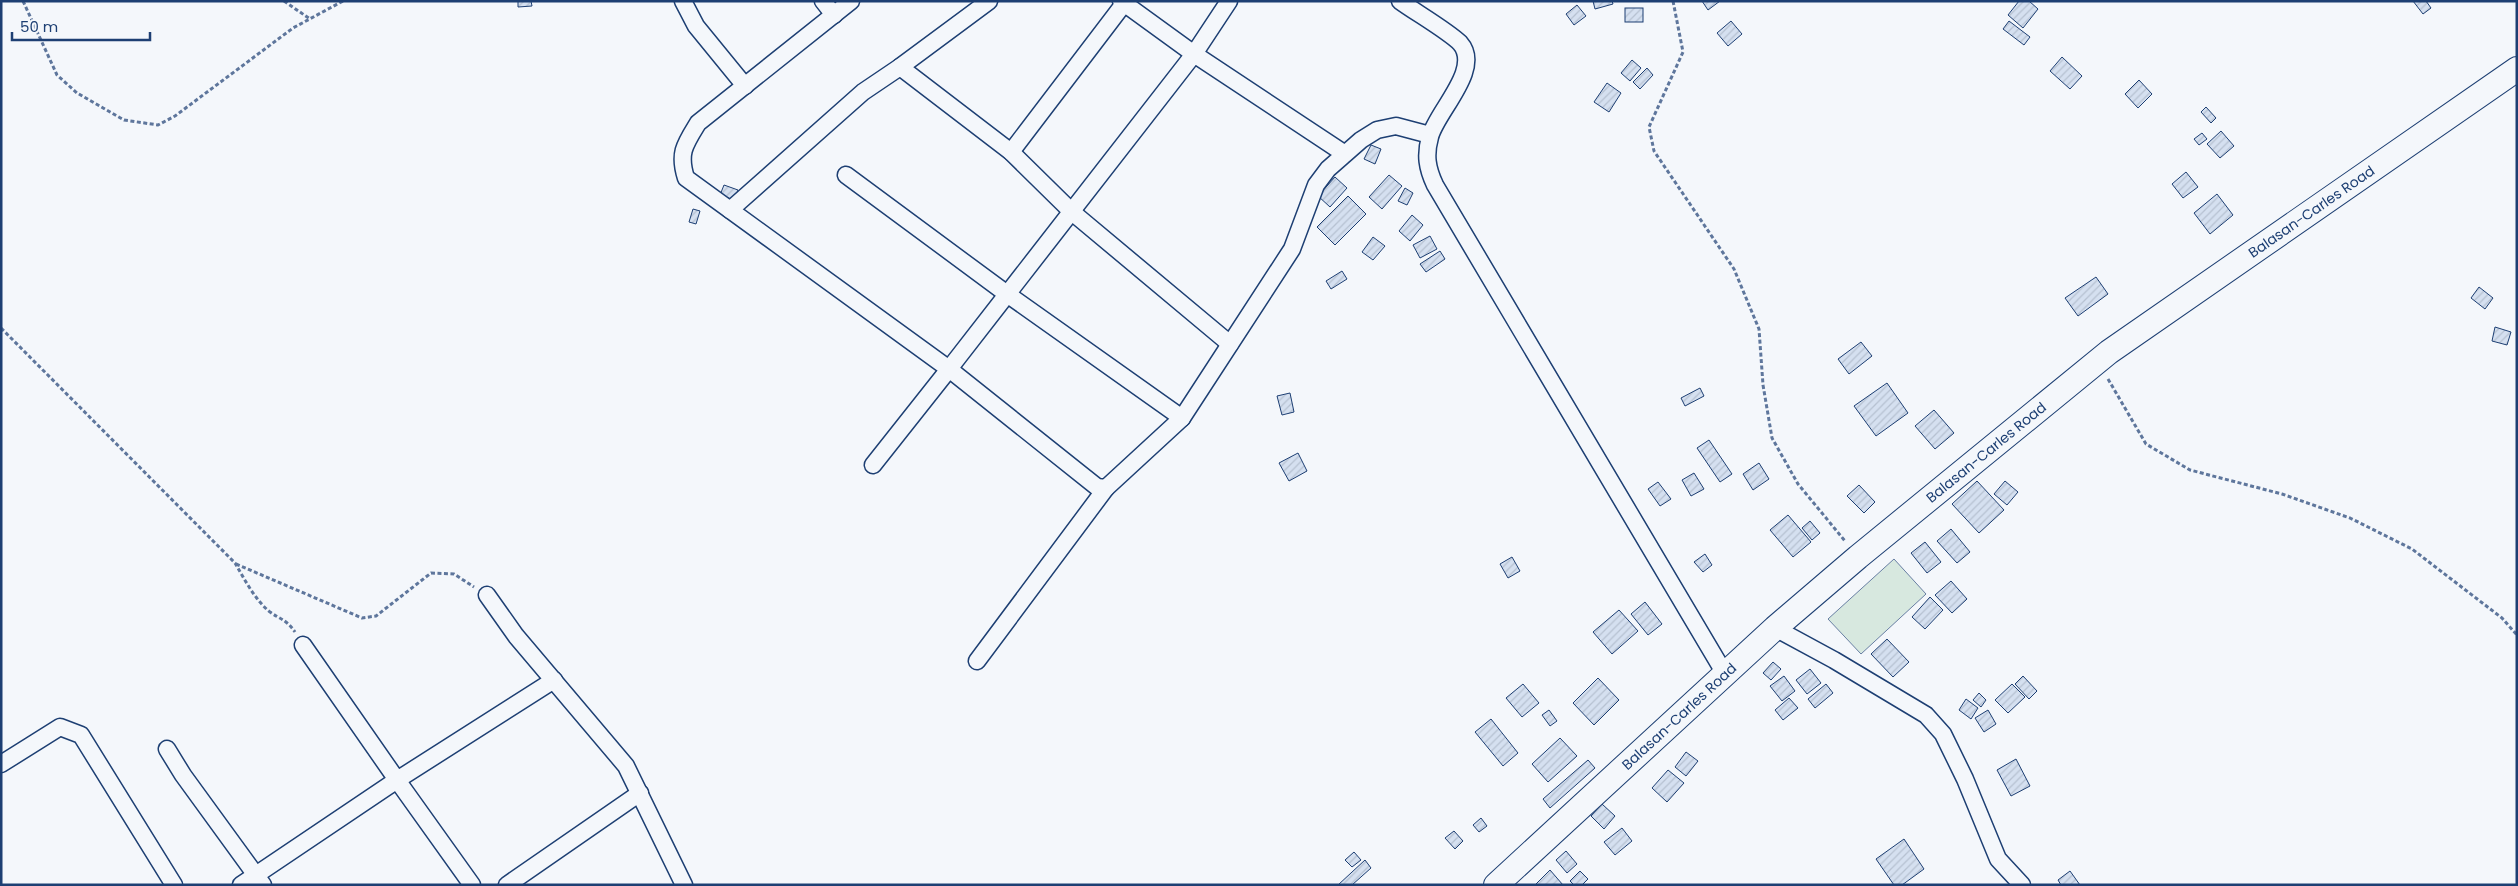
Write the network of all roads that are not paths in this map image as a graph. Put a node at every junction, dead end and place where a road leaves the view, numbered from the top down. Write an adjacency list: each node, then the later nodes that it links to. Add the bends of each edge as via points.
1 (683, 1): 12 (street, via 696,26)
2 (823, 1): 8 (street)
3 (851, 1): 8 (street)
4 (989, 1): 10 (street)
5 (1229, 1): 9 (street)
6 (1400, 1): 13 (street, via 1461,44 1466,59 1464,75)
7 (1124, 2): 9 (street); 14 (street)
8 (834, 15): 12 (street)
9 (1194, 54): 15 (street); 18 (street)
10 (900, 67): 14 (street); 17 (street, via 863,92)
11 (2517, 69): 26 (main road, Balasan-Carles Road, via 2097,362)
12 (745, 86): 17 (street, via 698,123 684,145 681,164 686,178)
13 (1430, 135): 15 (street, via 1396,126 1377,130); 29 (street, via 1426,165 1435,185)
14 (1011, 152): 18 (street)
15 (1345, 154): 20 (street, via 1316,185 1292,249)
16 (846, 175): 19 (street)
17 (730, 210): 21 (street)
18 (1072, 212): 19 (street); 20 (street)
19 (1006, 294): 21 (street); 22 (street)
20 (1230, 344): 22 (street)
21 (948, 369): 23 (street); 24 (street, via 1097,487)
22 (1182, 418): 24 (street)
23 (873, 465)
24 (1106, 488): 28 (street)
25 (486, 595): 30 (street)
26 (1775, 628): 29 (main road, Balasan-Carles Road); 42 (street, via 1926,715 1943,734 1998,859)
27 (304, 645): 33 (street)
28 (976, 661)
29 (1725, 674): 41 (main road, Balasan-Carles Road)
30 (554, 680): 33 (street); 34 (street, via 626,766)
31 (167, 749): 35 (street)
32 (1, 764): 36 (street, via 60,727 81,735)
33 (397, 780): 35 (street); 38 (street)
34 (640, 793): 39 (street); 40 (street)
35 (260, 880): 37 (street)
36 (174, 885)
37 (240, 885)
38 (472, 885)
39 (507, 885)
40 (684, 885)
41 (1496, 885)
42 (2022, 885)

